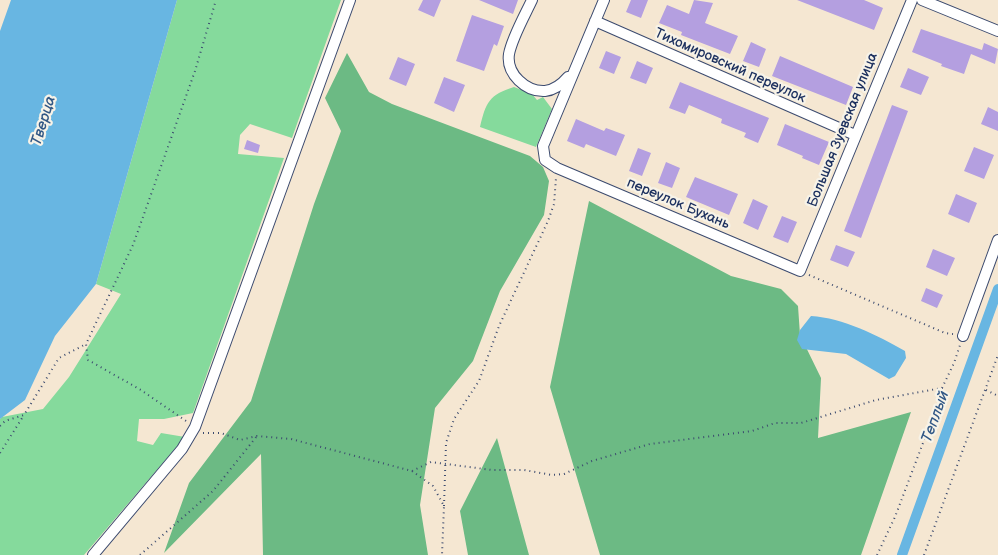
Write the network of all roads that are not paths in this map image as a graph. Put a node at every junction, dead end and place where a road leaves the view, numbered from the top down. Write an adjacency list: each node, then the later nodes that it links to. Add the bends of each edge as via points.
1 (350, 0): 13 (street, via 194,429 182,449)
2 (532, 0): 8 (street, via 509,54 513,73 527,87 546,91 555,88)
3 (604, 0): 6 (street)
4 (912, 0): 9 (street, Большая Зуевская улица)
5 (922, 0): 7 (street)
6 (595, 21): 8 (street); 9 (street, Тихомировский переулок)
7 (998, 31)
8 (571, 74): 11 (street, переулок Бухань, via 543,146 546,160 557,168)
9 (855, 135): 11 (street, Большая Зуевская улица)
10 (998, 240): 12 (street)
11 (800, 271)
12 (963, 336)
13 (93, 555)

